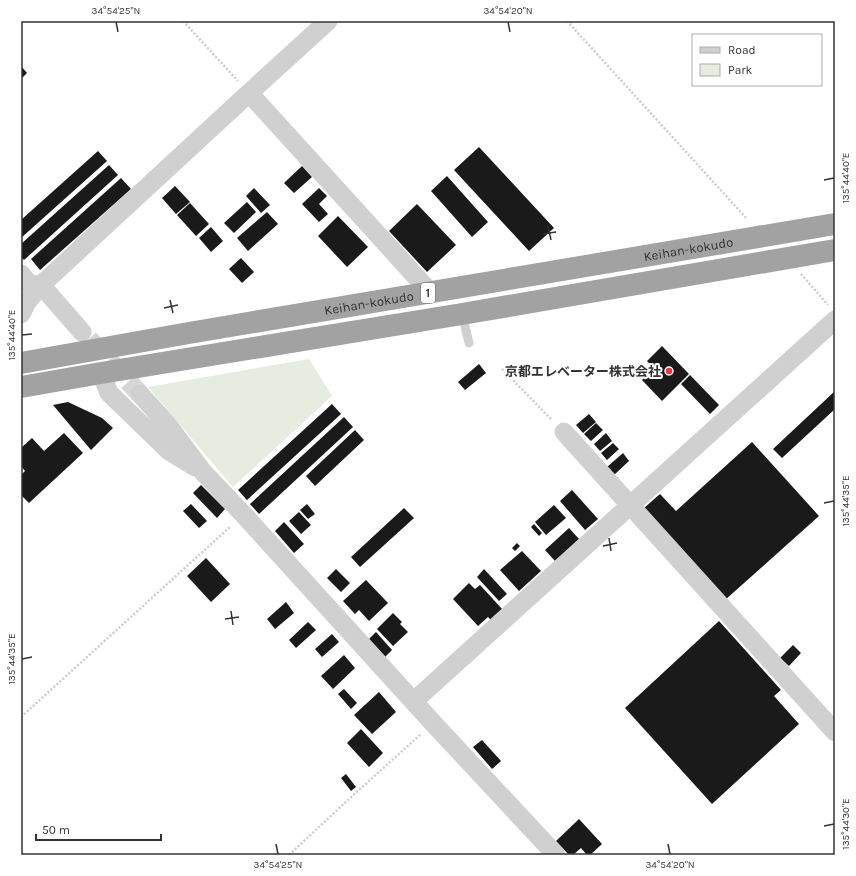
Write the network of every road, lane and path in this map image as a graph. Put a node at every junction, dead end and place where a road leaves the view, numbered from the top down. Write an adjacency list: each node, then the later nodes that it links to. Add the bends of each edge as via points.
1 (183, 21): 4 (path)
2 (328, 21): 4 (street)
3 (567, 21): 6 (path)
4 (249, 93): 10 (street); 11 (street)
5 (835, 224): 6 (highway, Keihan-kokudo / 1)
6 (762, 236): 11 (highway, Keihan-kokudo / 1)
7 (835, 250): 8 (highway, Keihan-kokudo / 1)
8 (786, 259): 12 (path); 14 (highway, Keihan-kokudo / 1)
9 (21, 274): 10 (street, via 29,284)
10 (41, 285): 13 (street); 15 (street)
11 (430, 292): 17 (highway, Keihan-kokudo / 1)
12 (833, 313): 24 (street)
13 (21, 314)
14 (462, 314): 16 (lane); 19 (highway, Keihan-kokudo / 1)
15 (82, 332)
16 (469, 343)
17 (21, 363)
18 (502, 368): 22 (path)
19 (101, 373): 20 (highway, Keihan-kokudo / 1); 23 (street, via 110,393 169,451)
20 (21, 387)
21 (140, 394): 23 (street, via 168,424)
22 (564, 432): 24 (street)
23 (203, 472): 25 (street)
24 (630, 505): 26 (street); 29 (street)
25 (244, 515): 26 (street); 27 (path)
26 (414, 701): 28 (street)
27 (21, 717)
28 (433, 722): 30 (path); 31 (street)
29 (835, 732)
30 (289, 855)
31 (556, 855)

